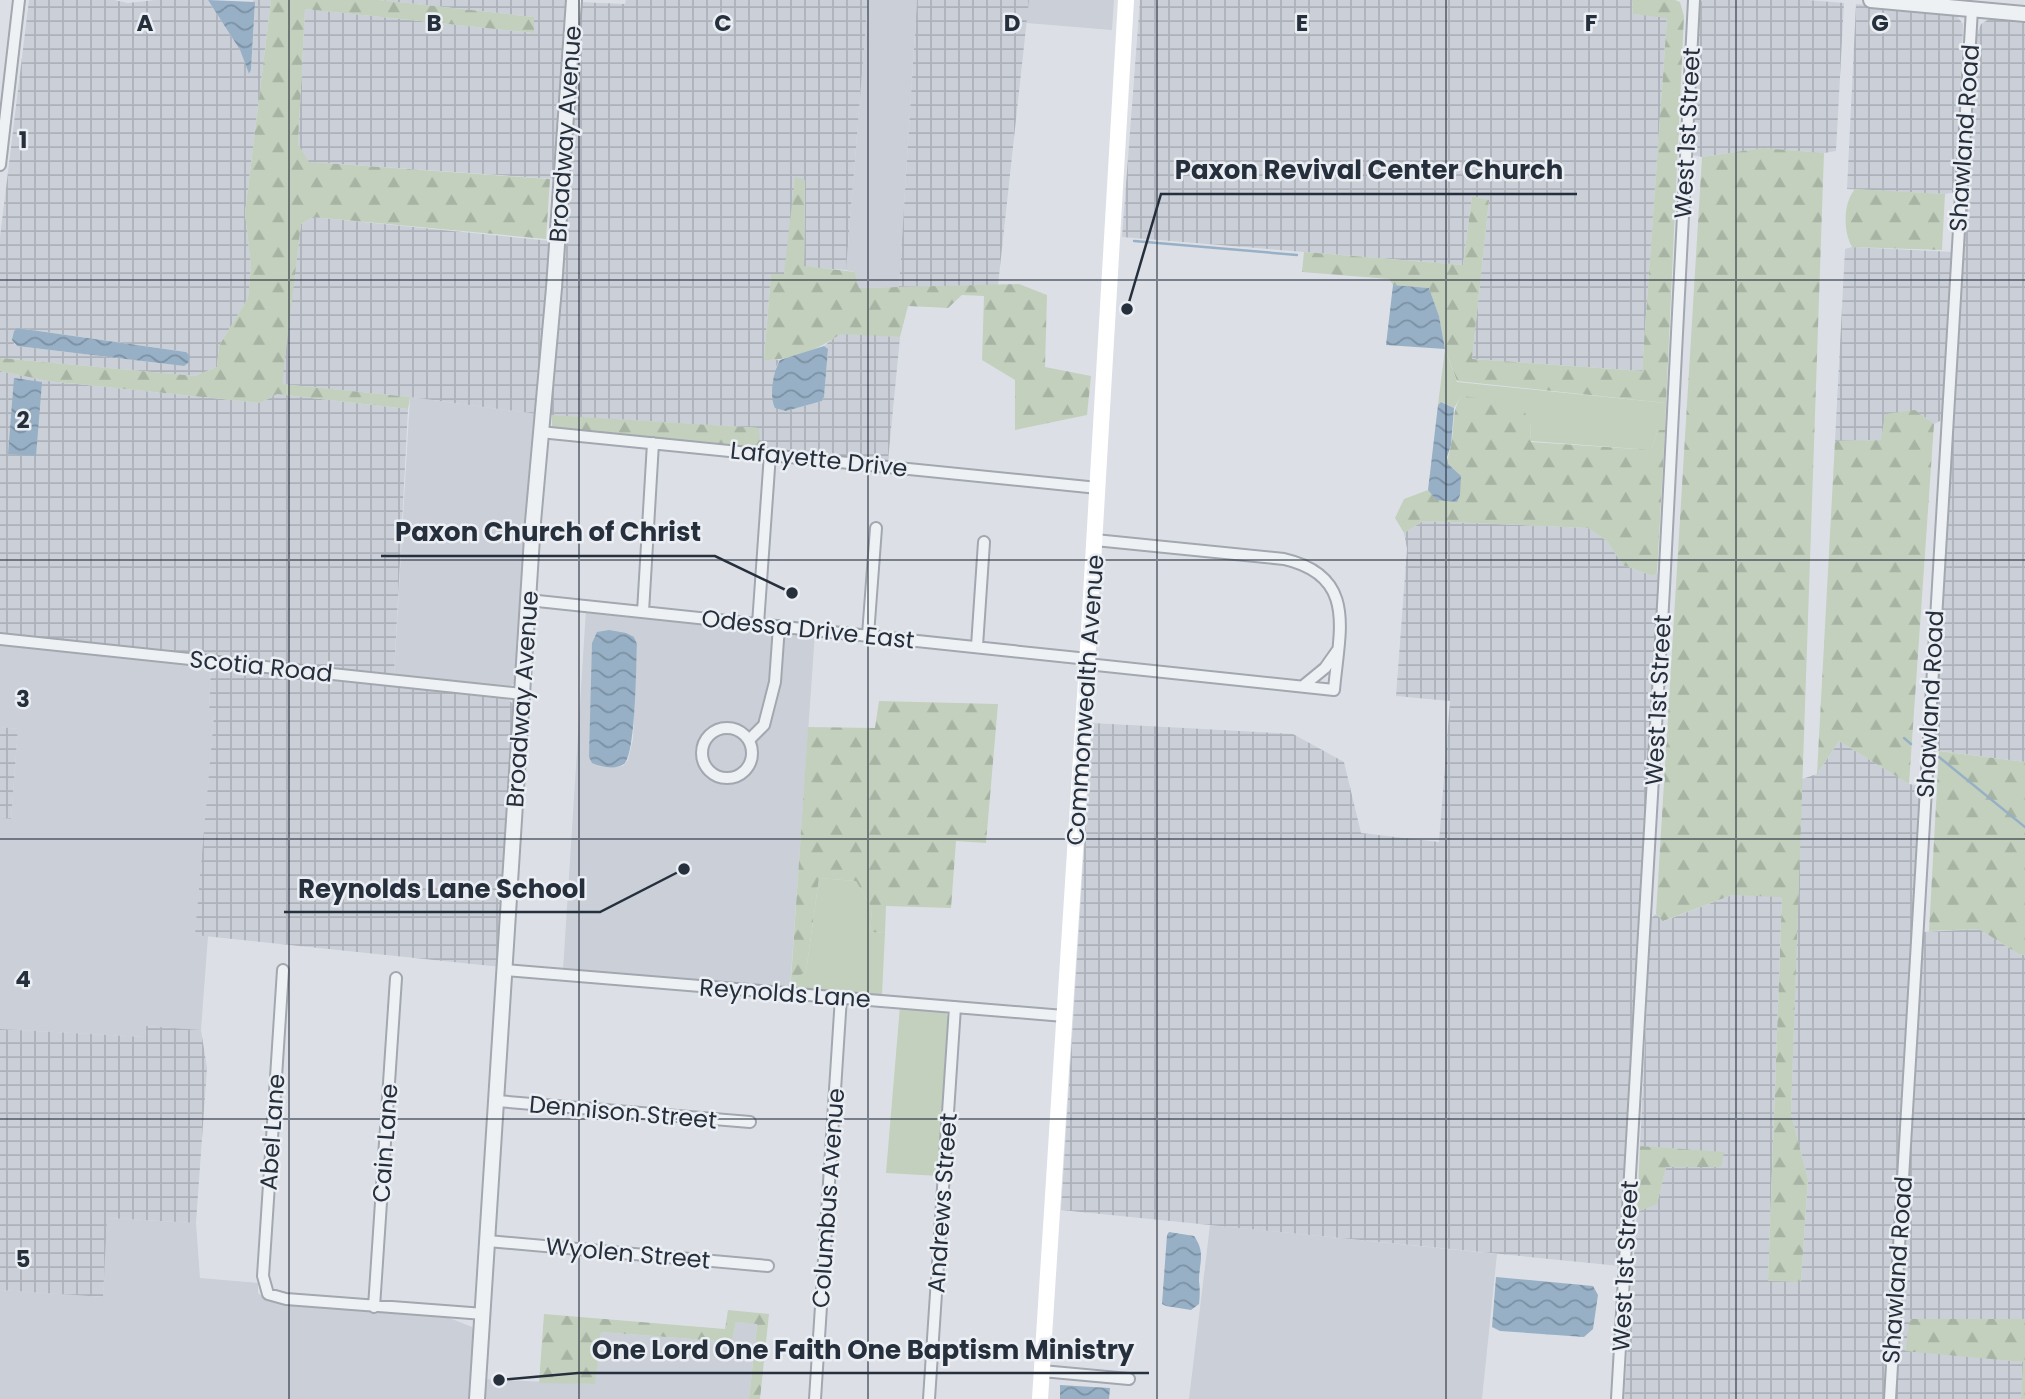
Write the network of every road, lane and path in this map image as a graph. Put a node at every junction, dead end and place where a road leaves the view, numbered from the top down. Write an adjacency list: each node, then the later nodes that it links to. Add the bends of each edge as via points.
1 (19, 0): 8 (street)
2 (574, 0): 9 (street, Broadway Avenue)
3 (1126, 0): 12 (main road, Commonwealth Avenue)
4 (1694, 0): 46 (street, West 1st Street)
5 (1871, 0): 6 (street)
6 (1972, 9): 7 (street); 47 (street, Shawland Road)
7 (2025, 14)
8 (0, 165)
9 (540, 432): 10 (street, Lafayette Drive); 16 (street, Broadway Avenue)
10 (653, 443): 11 (street, Lafayette Drive); 17 (street)
11 (770, 454): 12 (street, Lafayette Drive); 18 (street)
12 (1098, 488): 14 (main road, Commonwealth Avenue)
13 (876, 528): 20 (street)
14 (1095, 540): 23 (street, via 1301,563 1323,575 1337,597); 24 (main road, Commonwealth Avenue)
15 (984, 542): 22 (street)
16 (528, 600): 17 (street, Odessa Drive East); 26 (street, Broadway Avenue)
17 (643, 612): 18 (street, Odessa Drive East)
18 (758, 624): 19 (street, Odessa Drive East)
19 (779, 626): 20 (street, Odessa Drive East); 27 (street, via 775,682 764,725)
20 (868, 635): 22 (street, Odessa Drive East)
21 (0, 639): 26 (street, Scotia Road)
22 (977, 646): 24 (street, Odessa Drive East)
23 (1337, 651): 25 (street); 25 (street, Odessa Drive East, via 1334,690)
24 (1088, 662): 25 (street, Odessa Drive East); 33 (main road, Commonwealth Avenue)
25 (1303, 686)
26 (522, 694): 29 (street, Broadway Avenue)
27 (749, 740): 27 (street, via 735,729 712,733 703,746 708,769 723,778 740,775 751,763)
28 (283, 970): 38 (street, Abel Lane, via 263,1276 268,1294)
29 (505, 970): 31 (street, Reynolds Lane); 34 (street, Broadway Avenue)
30 (396, 978): 38 (street, Cain Lane)
31 (841, 997): 32 (street, Reynolds Lane); 43 (street, Columbus Avenue)
32 (955, 1007): 33 (street, Reynolds Lane); 44 (street, Andrews Street)
33 (1064, 1016): 40 (main road, Commonwealth Avenue)
34 (497, 1101): 35 (street, Dennison Street); 36 (street, Broadway Avenue)
35 (750, 1122)
36 (488, 1241): 37 (street, Wyolen Street); 39 (street, Broadway Avenue)
37 (768, 1266)
38 (374, 1307): 39 (street)
39 (484, 1314): 42 (street, Broadway Avenue)
40 (1042, 1371): 41 (street); 45 (main road, Commonwealth Avenue)
41 (1129, 1379)
42 (478, 1399)
43 (815, 1399)
44 (929, 1399)
45 (1040, 1399)
46 (1617, 1399)
47 (1890, 1399)

